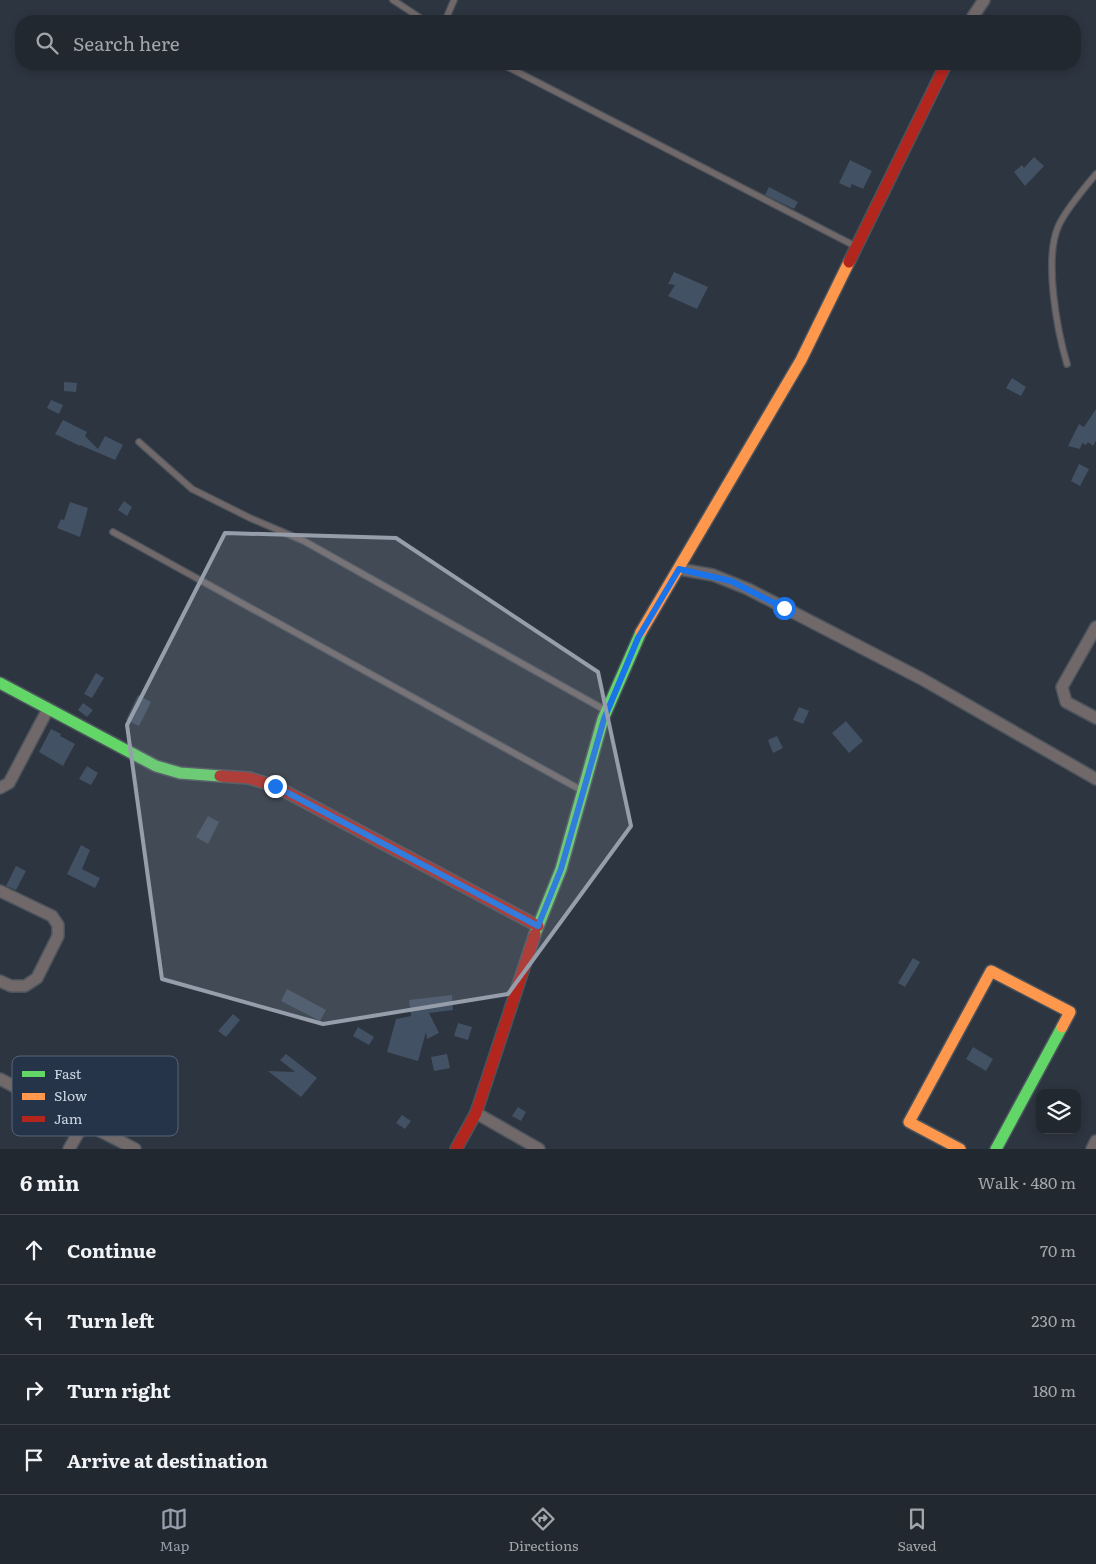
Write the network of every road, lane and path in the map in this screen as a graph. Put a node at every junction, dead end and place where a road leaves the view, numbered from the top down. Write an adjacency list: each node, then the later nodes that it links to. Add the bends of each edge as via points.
1 (393, 0): 4 (lane)
2 (454, 0): 5 (lane)
3 (984, 0): 6 (street)
4 (416, 15)
5 (448, 15)
6 (974, 15)
7 (514, 70): 10 (lane)
8 (943, 70): 10 (street)
9 (1096, 174): 11 (lane, via 1058,227 1052,252 1056,321)
10 (857, 247): 14 (street, via 801,360)
11 (1067, 364)
12 (139, 442): 18 (lane, via 192,489 304,541)
13 (113, 532): 22 (lane)
14 (679, 569): 18 (street, via 638,638); 20 (street, via 713,575 748,589 922,679)
15 (1096, 628): 19 (street, via 1062,687 1066,702)
16 (0, 682): 17 (street)
17 (48, 709): 21 (street, via 10,782); 24 (street, via 170,772 247,777 275,786)
18 (607, 711): 22 (street)
19 (1096, 718)
20 (1096, 779)
21 (0, 788)
22 (583, 791): 24 (street, via 561,869)
23 (0, 891): 25 (street, via 52,916 58,925 58,936 37,978 25,986 11,986)
24 (538, 926): 26 (street)
25 (0, 981)
26 (476, 1113): 32 (street); 33 (street)
27 (76, 1136): 30 (street)
28 (110, 1136): 31 (street)
29 (1096, 1141): 36 (street)
30 (69, 1149)
31 (135, 1149)
32 (456, 1149)
33 (539, 1149)
34 (960, 1149): 35 (street, via 909,1122 991,971 1070,1012)
35 (996, 1149)
36 (1092, 1149)

